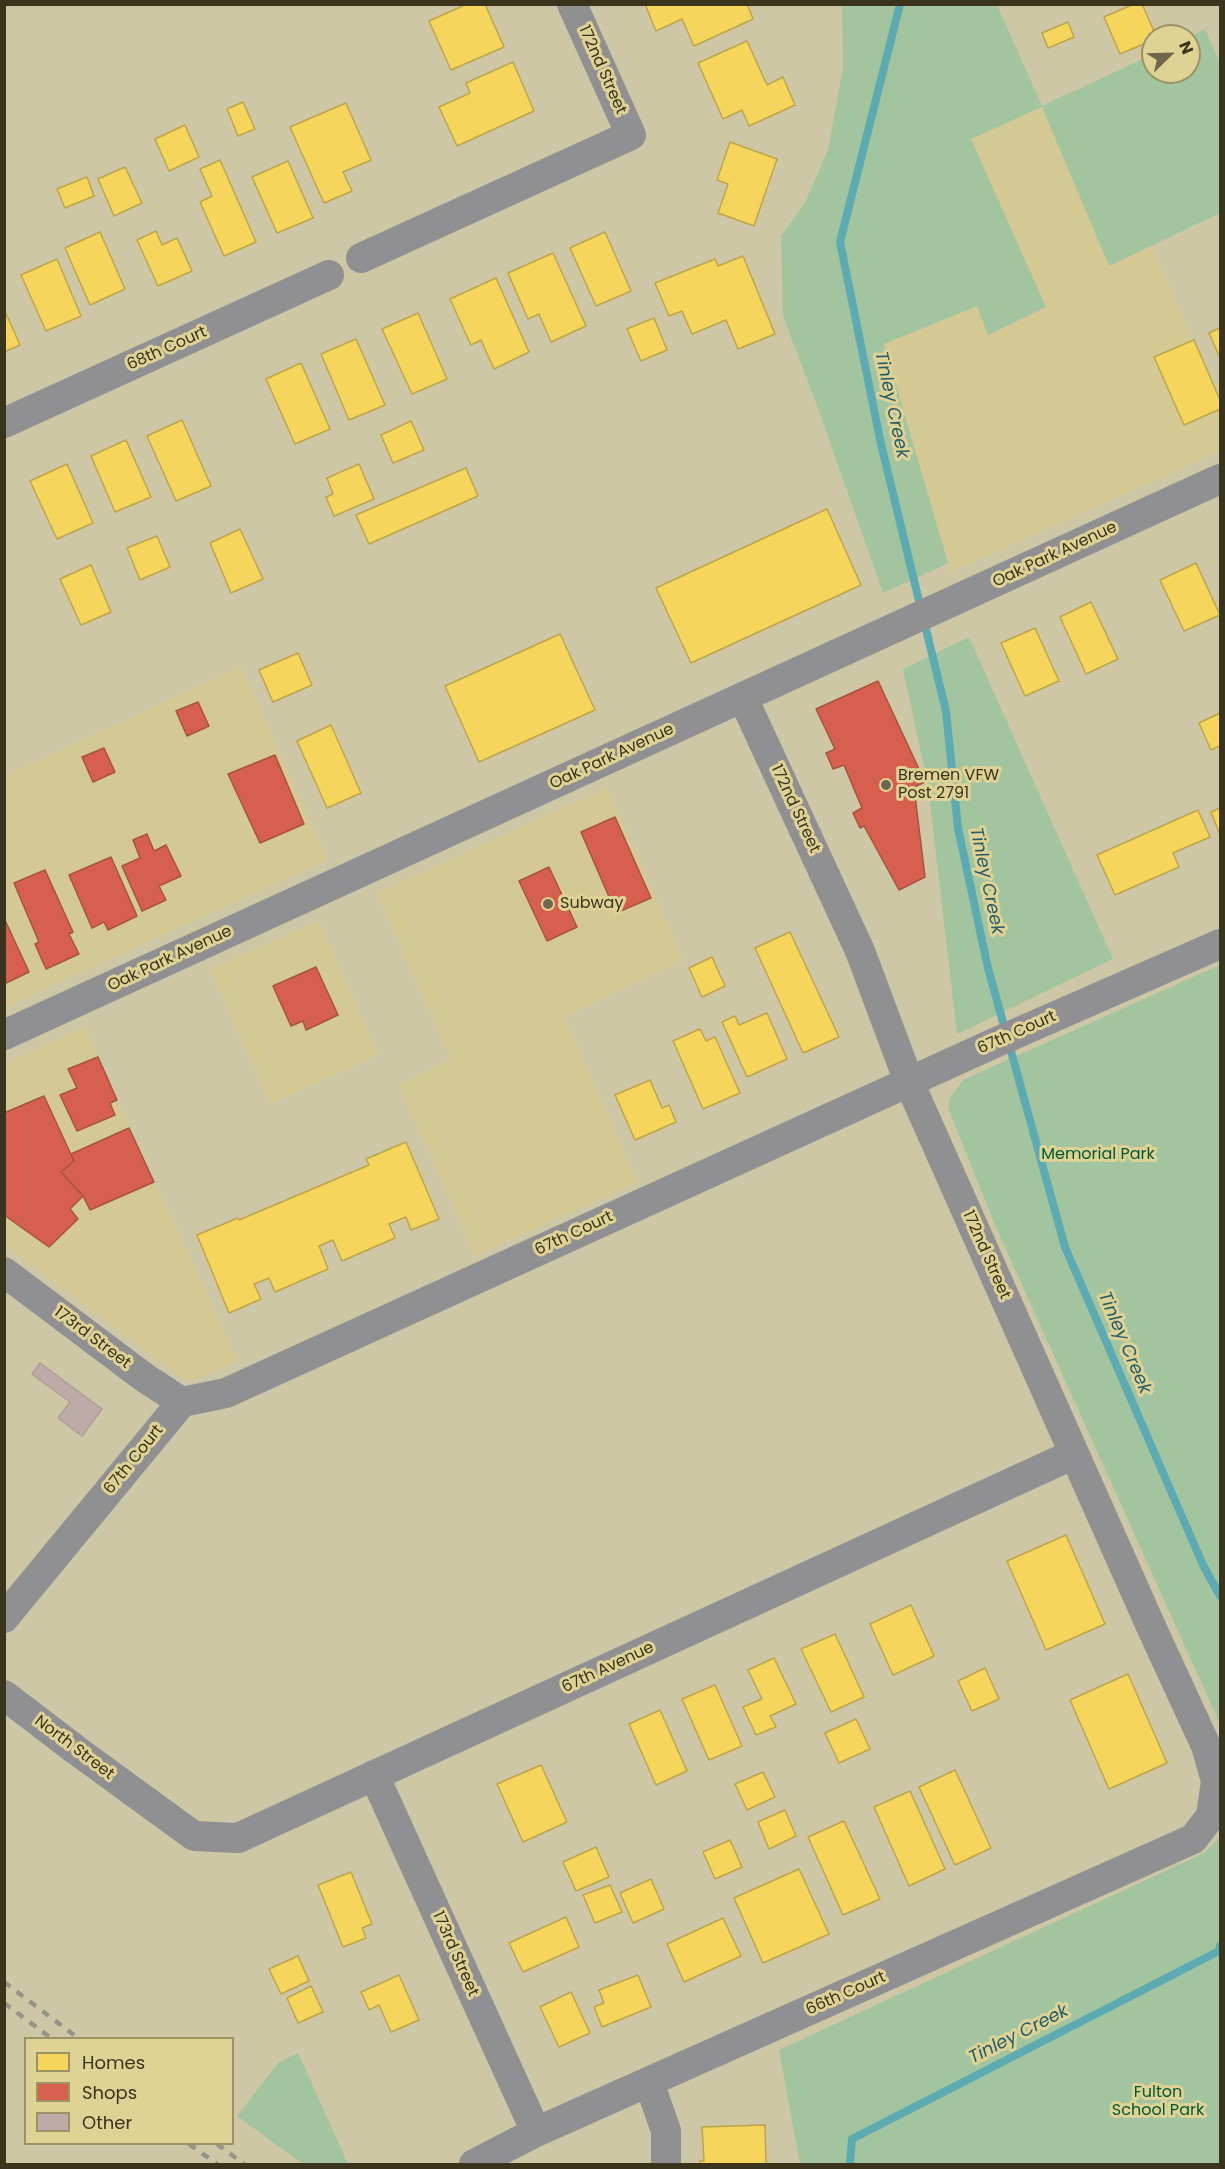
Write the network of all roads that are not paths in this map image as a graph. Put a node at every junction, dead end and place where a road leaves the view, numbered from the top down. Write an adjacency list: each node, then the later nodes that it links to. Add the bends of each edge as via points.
1 (572, 4): 2 (street, 172nd Street, via 631,135)
2 (361, 258)
3 (329, 275): 4 (street, 68th Court)
4 (4, 423)
5 (1221, 479): 6 (street, Oak Park Avenue)
6 (743, 698): 8 (street, Oak Park Avenue); 9 (street, 172nd Street, via 860,951)
7 (1221, 944): 9 (street, 67th Court)
8 (4, 1035)
9 (909, 1082): 11 (street, 67th Court, via 226,1393); 12 (street, 172nd Street)
10 (4, 1272): 11 (street, 173rd Street)
11 (182, 1402): 13 (street, 67th Court)
12 (1074, 1454): 15 (street, 67th Avenue); 17 (street, 172nd Street, via 1206,1746 1216,1781)
13 (4, 1618)
14 (4, 1695): 16 (street, North Street)
15 (374, 1775): 16 (street, 67th Avenue, via 237,1838 194,1836); 19 (street, 173rd Street)
16 (144, 1800)
17 (1211, 1816): 18 (street, 66th Court, via 1193,1839)
18 (649, 2082): 19 (street, 66th Court); 21 (street, via 666,2131)
19 (536, 2133): 20 (street, 66th Court)
20 (474, 2164)
21 (666, 2164)

